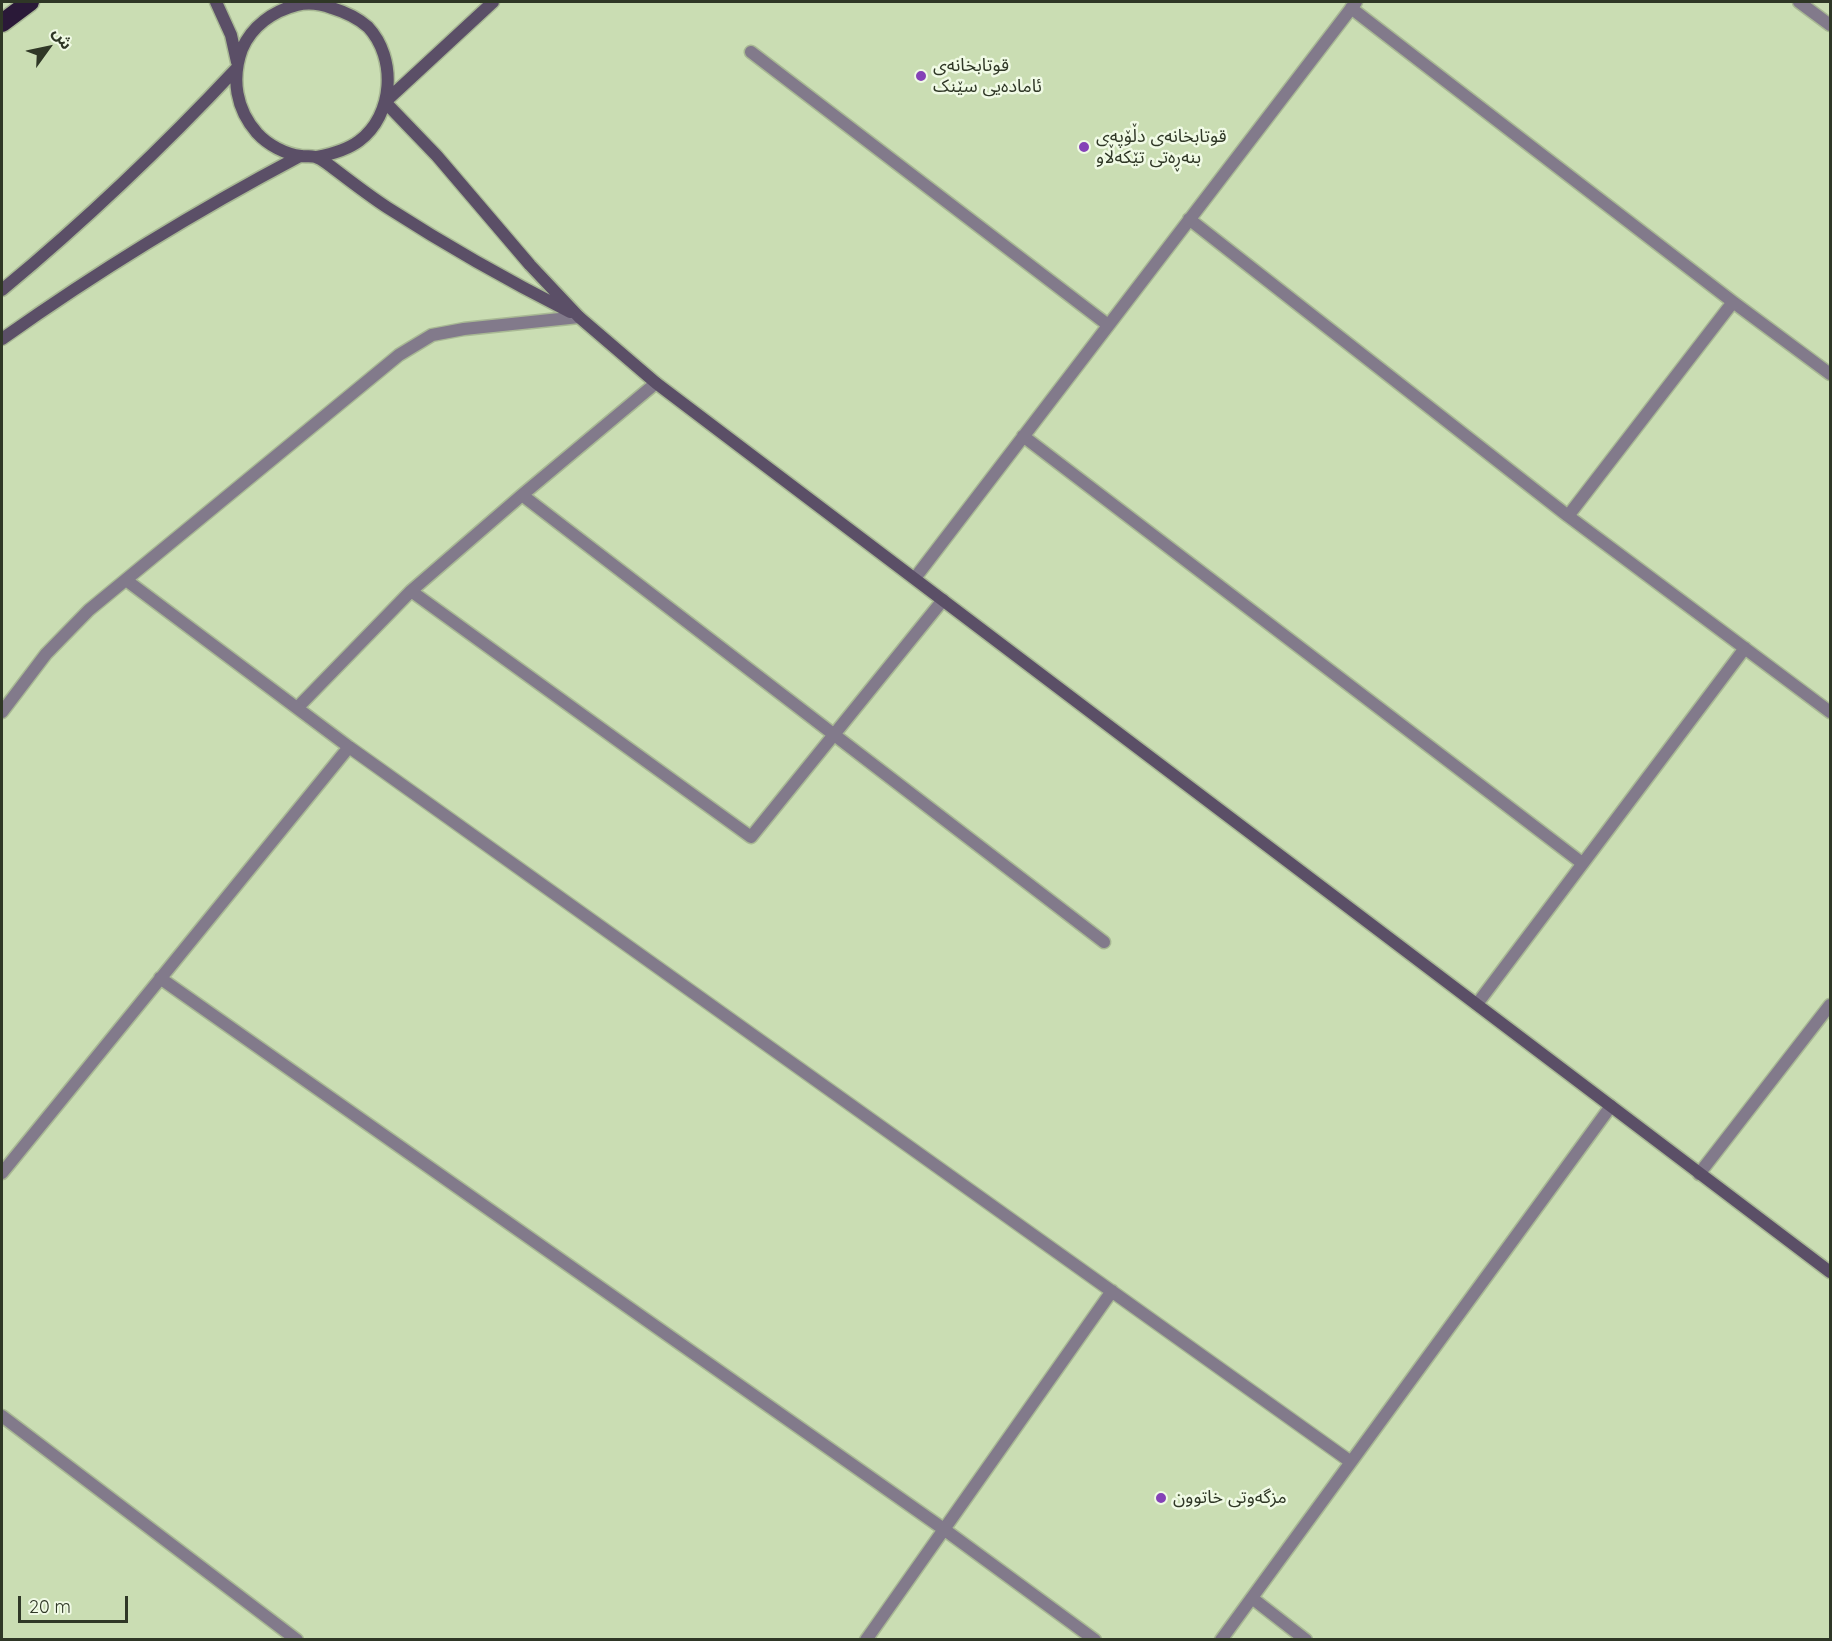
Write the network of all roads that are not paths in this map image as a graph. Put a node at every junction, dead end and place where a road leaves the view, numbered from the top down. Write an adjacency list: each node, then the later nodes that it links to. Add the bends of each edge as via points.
1 (30, 2): 7 (highway)
2 (216, 2): 10 (street, via 231,35)
3 (494, 2): 11 (street)
4 (1799, 2): 8 (street)
5 (321, 3): 10 (street, via 298,4 278,11 260,24 246,41); 11 (street, via 347,12 368,28 382,49 388,75)
6 (1354, 5): 14 (street); 16 (street)
7 (2, 23)
8 (1830, 25)
9 (751, 52): 18 (street)
10 (237, 65): 12 (street, via 236,93 244,116 258,135 277,149); 15 (street, via 113,194)
11 (386, 101): 13 (street, via 376,123 360,140 339,152); 17 (street)
12 (300, 156): 13 (street); 19 (street, via 149,240)
13 (317, 157): 17 (street, via 442,243)
14 (1189, 219): 18 (street); 24 (street)
15 (2, 290)
16 (1733, 302): 20 (street); 24 (street)
17 (579, 317): 21 (street); 26 (street, via 432,335 399,355)
18 (1108, 325): 22 (street)
19 (2, 339)
20 (1830, 374)
21 (656, 383): 23 (street); 25 (street)
22 (1023, 436): 25 (street); 35 (street)
23 (522, 495): 27 (street); 33 (street)
24 (1568, 516): 29 (street)
25 (915, 578): 28 (street)
26 (126, 580): 30 (street); 31 (street, via 89,610 46,654)
27 (411, 591): 30 (street); 33 (street, via 751,837)
28 (943, 600): 33 (street); 38 (street)
29 (1745, 648): 32 (street); 35 (street)
30 (298, 707): 34 (street)
31 (2, 712)
32 (1830, 712)
33 (834, 734): 36 (street)
34 (349, 747): 37 (street); 44 (street)
35 (1582, 863): 38 (street)
36 (1104, 942)
37 (160, 978): 41 (street); 47 (street)
38 (1477, 1004): 40 (street)
39 (1830, 1005): 42 (street)
40 (1611, 1106): 42 (street); 46 (street)
41 (2, 1173)
42 (1700, 1174): 43 (street)
43 (1830, 1272)
44 (1112, 1291): 46 (street); 47 (street)
45 (2, 1416): 49 (street)
46 (1352, 1462): 48 (street)
47 (945, 1530): 50 (street); 51 (street)
48 (1252, 1598): 52 (street); 53 (street)
49 (297, 1640)
50 (866, 1640)
51 (1095, 1640)
52 (1221, 1640)
53 (1306, 1640)

